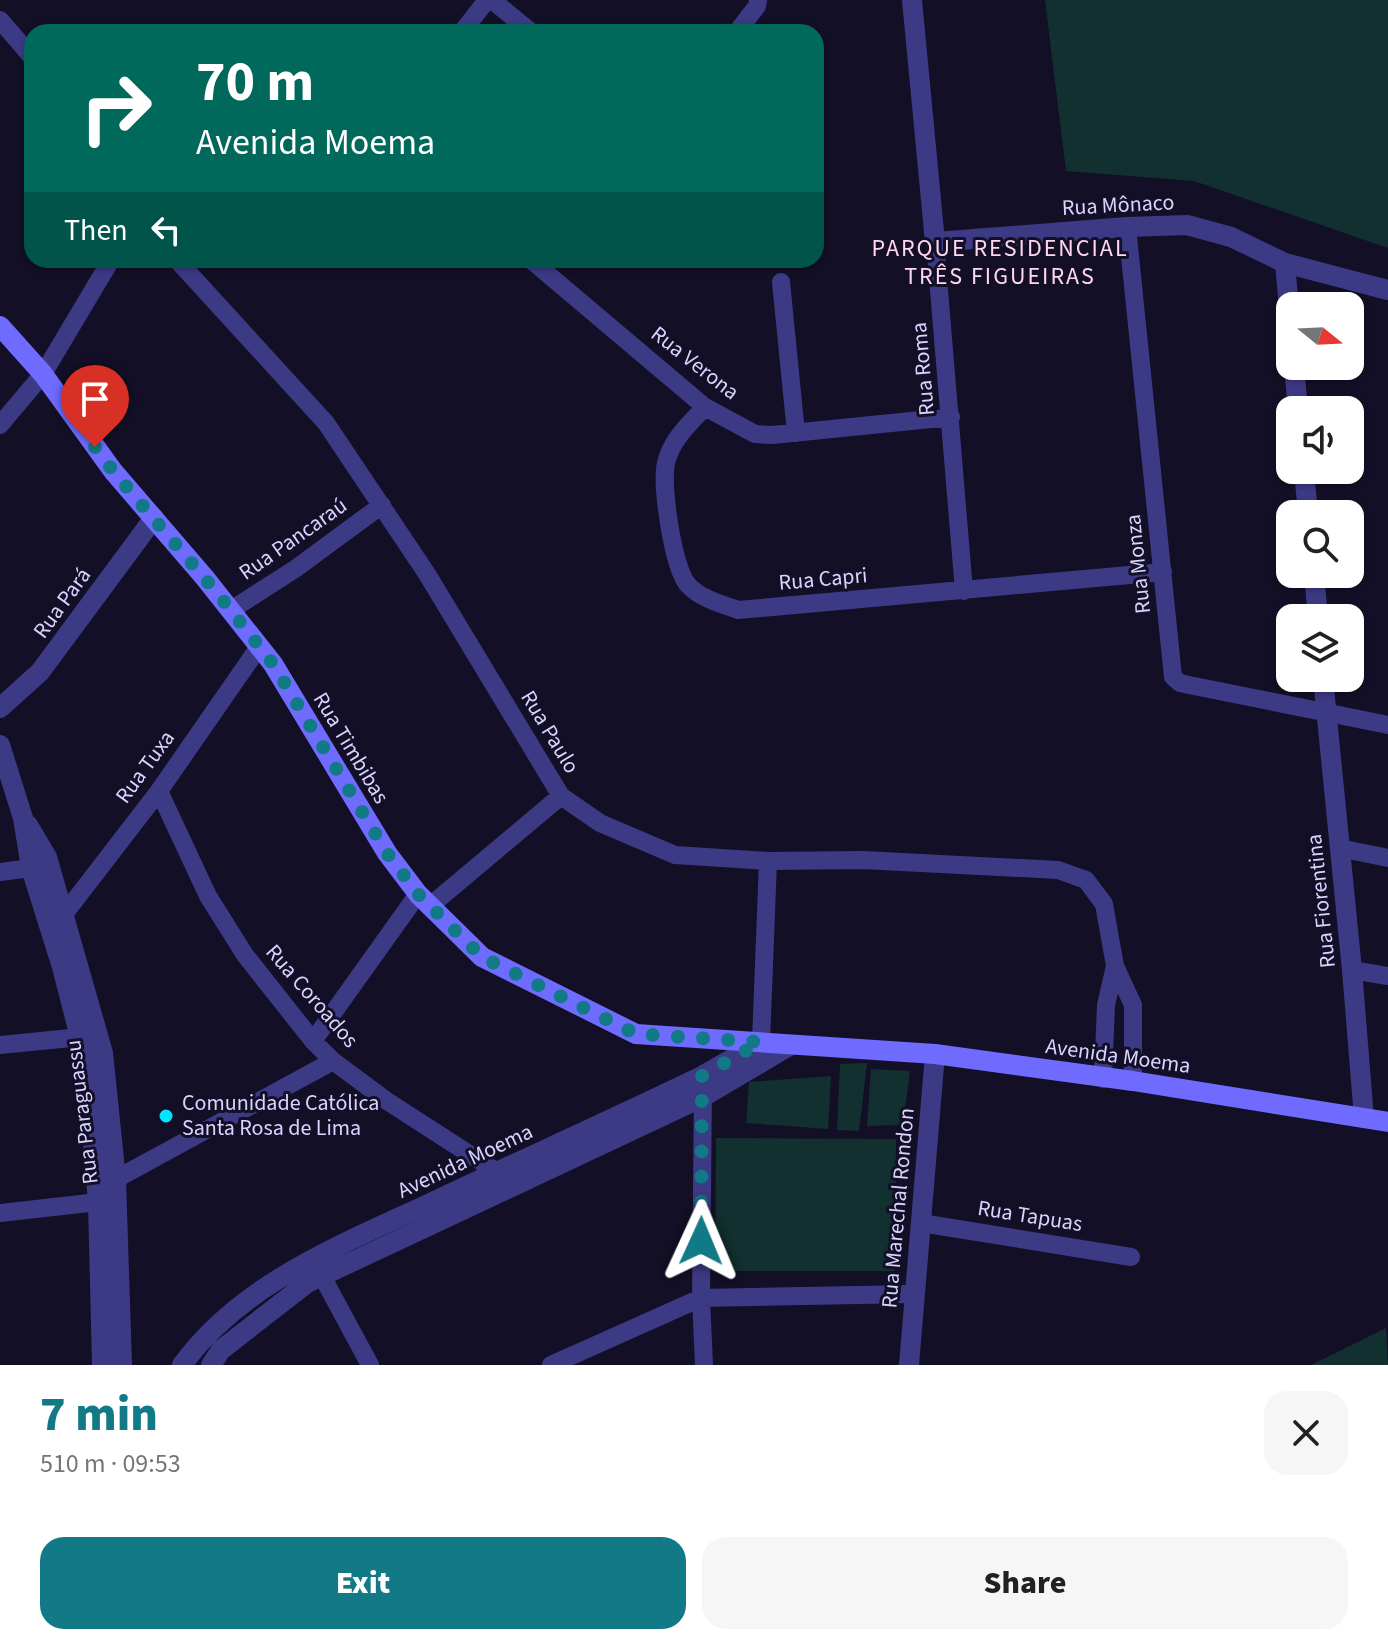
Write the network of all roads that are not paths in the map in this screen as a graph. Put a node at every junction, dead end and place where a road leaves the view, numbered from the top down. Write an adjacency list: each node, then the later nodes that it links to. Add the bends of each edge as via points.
1 (490, 0): 5 (street); 6 (street)
2 (758, 0): 7 (street)
3 (912, 0): 10 (street, Rua Roma)
4 (0, 20): 8 (street)
5 (469, 24)
6 (521, 24)
7 (743, 24)
8 (24, 48)
9 (1127, 227): 10 (street, Rua Mônaco); 11 (street, Rua Mônaco, via 1187,225 1231,237); 26 (street, Rua Monza)
10 (935, 242): 21 (street, Rua Roma)
11 (1285, 263): 16 (street, Rua Mônaco); 17 (street)
12 (106, 268): 19 (street)
13 (184, 268): 24 (street, Rua Paulo, via 326,423)
14 (540, 268): 20 (street, Rua Verona)
15 (781, 282): 23 (street)
16 (1388, 290)
17 (1288, 292)
18 (0, 326): 19 (main road, Rua Timbibas)
19 (43, 374): 22 (street); 25 (main road, Rua Timbibas)
20 (705, 407): 23 (street, Rua Verona, via 755,434); 27 (street, Rua Capri, via 677,438 666,463 669,528 687,584 711,601 738,610)
21 (951, 417): 23 (street, Rua Verona); 27 (street, Rua Roma)
22 (0, 425)
23 (796, 433)
24 (382, 505): 28 (street, Rua Pancaraú); 36 (street, Rua Paulo)
25 (154, 518): 28 (main road, Rua Timbibas); 31 (street, Rua Pará, via 40,672)
26 (1163, 572): 27 (street, Rua Capri); 32 (street, Rua Monza, via 1173,677 1180,683)
27 (964, 591)
28 (231, 610): 29 (main road, Rua Timbibas)
29 (259, 647): 35 (street, Rua Tuxa); 43 (main road, Rua Timbibas, via 387,853)
30 (1324, 692): 32 (street, Rua Fiorentina)
31 (0, 708)
32 (1326, 713): 33 (street, Rua Monza); 38 (street, Rua Fiorentina)
33 (1388, 725)
34 (0, 745): 37 (street, Rua Paraguassu)
35 (159, 791): 44 (street, Rua Tuxa); 49 (street, Rua Coroados, via 208,896 237,943)
36 (561, 796): 40 (street, Rua Paulo, via 600,823 675,855); 43 (street)
37 (23, 818): 41 (street, Rua Paraguassu); 44 (street, Rua Paraguassu, via 47,857)
38 (1339, 848): 39 (street); 46 (street, Rua Fiorentina)
39 (1388, 858)
40 (768, 861): 45 (street, Rua Paulo, via 1058,870 1086,880 1104,904); 50 (street)
41 (31, 868): 42 (street); 48 (street, Rua Paraguassu)
42 (0, 872)
43 (424, 900): 49 (street); 50 (main road, Rua Timbibas, via 482,957 636,1034)
44 (65, 913): 48 (street, Rua Paraguassu)
45 (1115, 966): 56 (street, Rua Paulo, via 1106,1005); 57 (street, Rua Paulo, via 1133,1005)
46 (1352, 970): 47 (street); 59 (street, Rua Fiorentina)
47 (1388, 976)
48 (89, 1034): 51 (street); 62 (street, Rua Paraguassu, via 103,1053); 63 (street, Rua Paraguassu, via 86,1061)
49 (313, 1041): 54 (street, Rua Coroados)
50 (761, 1042): 52 (main road, Avenida Moema); 55 (street, Avenida Moema)
51 (0, 1045)
52 (791, 1045): 53 (main road, Avenida Moema); 58 (street, Avenida Moema)
53 (935, 1054): 56 (main road, Avenida Moema); 65 (street, Rua Marechal Rondon)
54 (333, 1061): 61 (street, Rua Coroados); 62 (street)
55 (702, 1076): 58 (street); 61 (street, Avenida Moema)
56 (1103, 1079): 57 (main road, Avenida Moema)
57 (1133, 1081): 59 (main road, Avenida Moema)
58 (703, 1097): 67 (street, Avenida Moema); 69 (street)
59 (1364, 1118): 60 (main road, Avenida Moema)
60 (1388, 1122)
61 (497, 1172): 72 (street, Avenida Moema, via 323,1254 259,1291 199,1342)
62 (116, 1179): 71 (street, Rua Paraguassu)
63 (98, 1202): 64 (street); 70 (street, Rua Paraguassu)
64 (0, 1213)
65 (921, 1223): 66 (street, Rua Tapuas); 68 (street, Rua Marechal Rondon)
66 (1131, 1257)
67 (322, 1276): 73 (street, Avenida Moema, via 221,1350); 74 (street)
68 (914, 1294): 69 (street); 77 (street, Rua Marechal Rondon)
69 (701, 1298): 75 (street); 76 (street)
70 (102, 1365)
71 (122, 1365)
72 (182, 1365)
73 (211, 1365)
74 (370, 1365)
75 (551, 1365)
76 (704, 1365)
77 (909, 1365)

